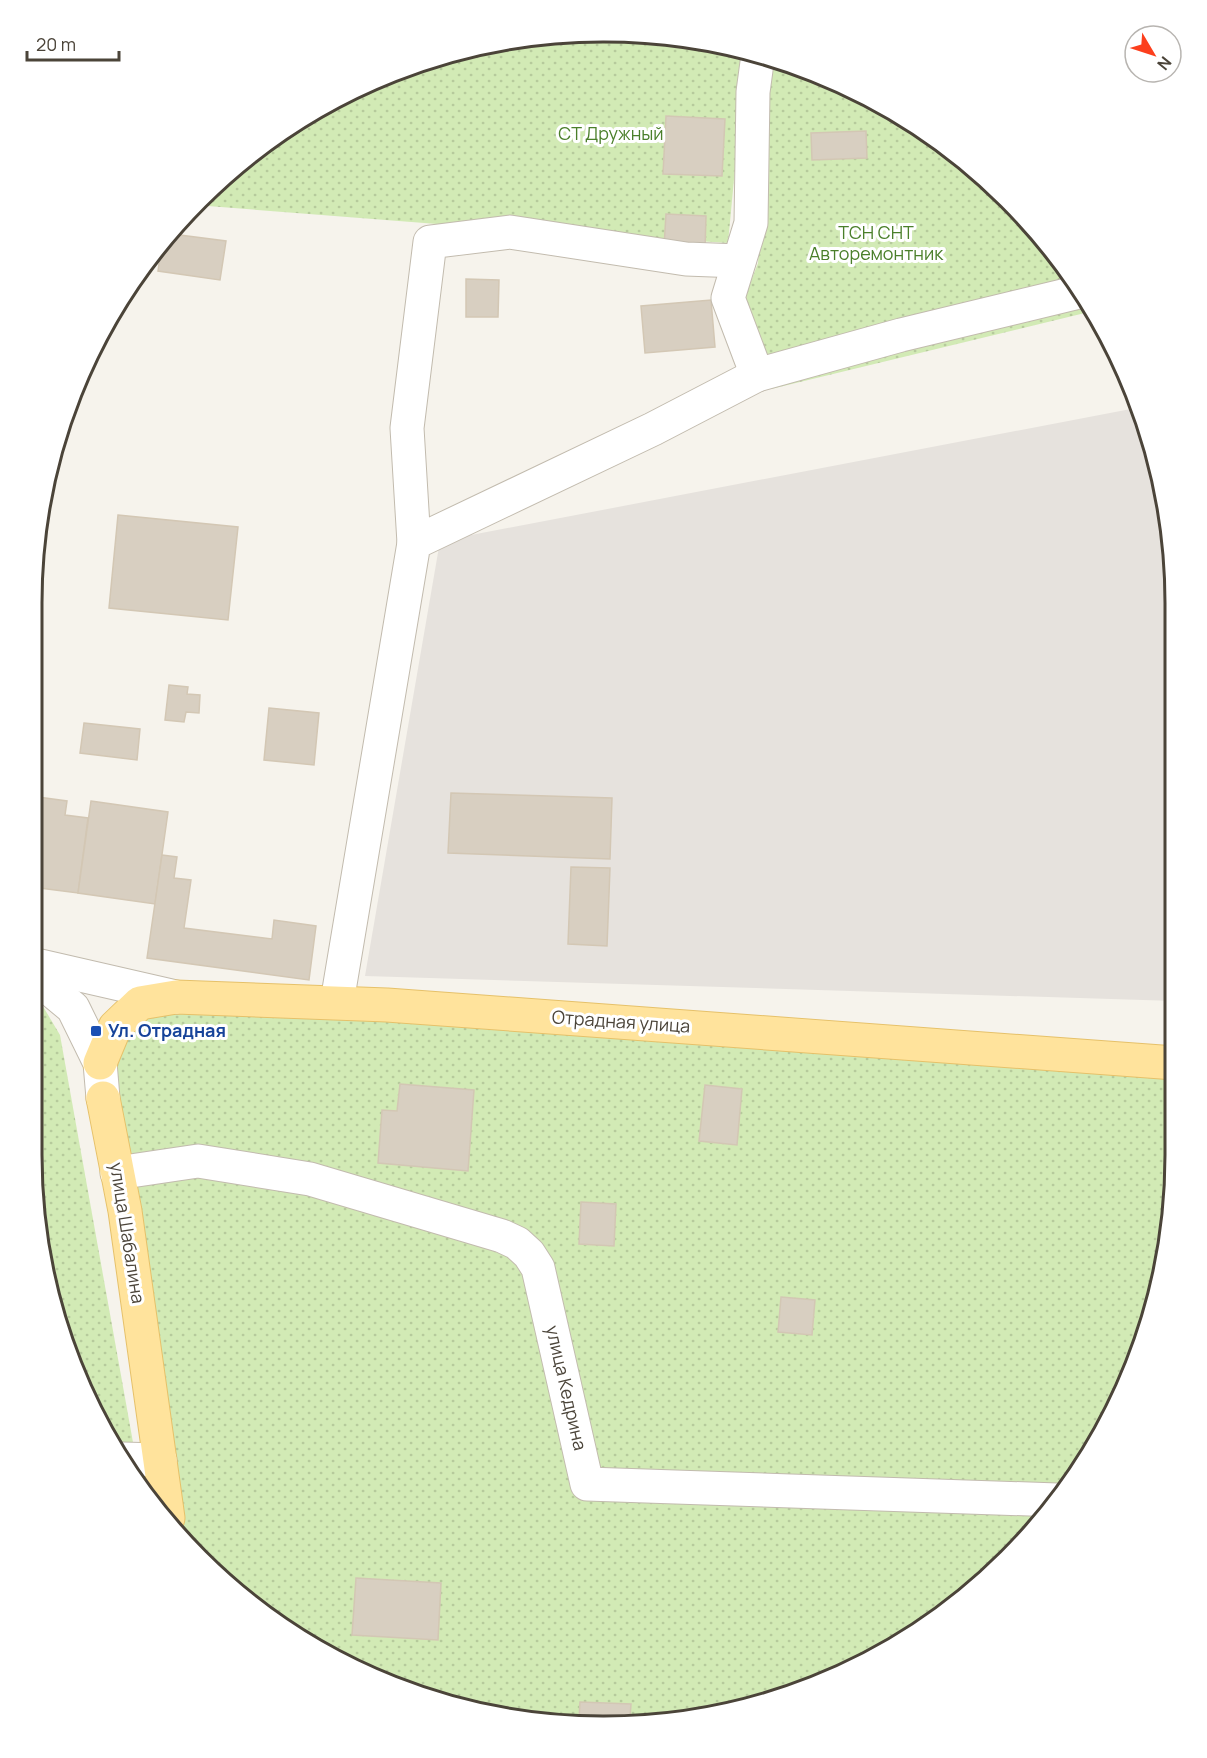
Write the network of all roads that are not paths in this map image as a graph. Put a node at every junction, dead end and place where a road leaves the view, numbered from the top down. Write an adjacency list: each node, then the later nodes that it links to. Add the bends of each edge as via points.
1 (757, 64): 2 (street, via 751,223)
2 (739, 261): 4 (street, via 728,298); 5 (street, via 686,259 510,232 430,242 407,428)
3 (1071, 294): 4 (street)
4 (758, 375): 5 (street)
5 (414, 543): 9 (street)
6 (42, 966): 8 (street)
7 (42, 982): 11 (street, улица Шабалина, via 73,1008)
8 (176, 998): 9 (main road, Отрадная улица); 11 (main road, Отрадная улица, via 140,1003 115,1027)
9 (337, 1002): 10 (main road, Отрадная улица)
10 (1165, 1062)
11 (100, 1064): 12 (street, улица Шабалина)
12 (103, 1098): 13 (main road, улица Шабалина)
13 (117, 1173): 15 (main road, улица Шабалина); 16 (street, улица Кедрина, via 198,1161 310,1179 517,1243 538,1268 587,1484)
14 (133, 1459): 15 (street)
15 (160, 1460): 17 (main road, улица Шабалина)
16 (1046, 1500)
17 (166, 1507)

